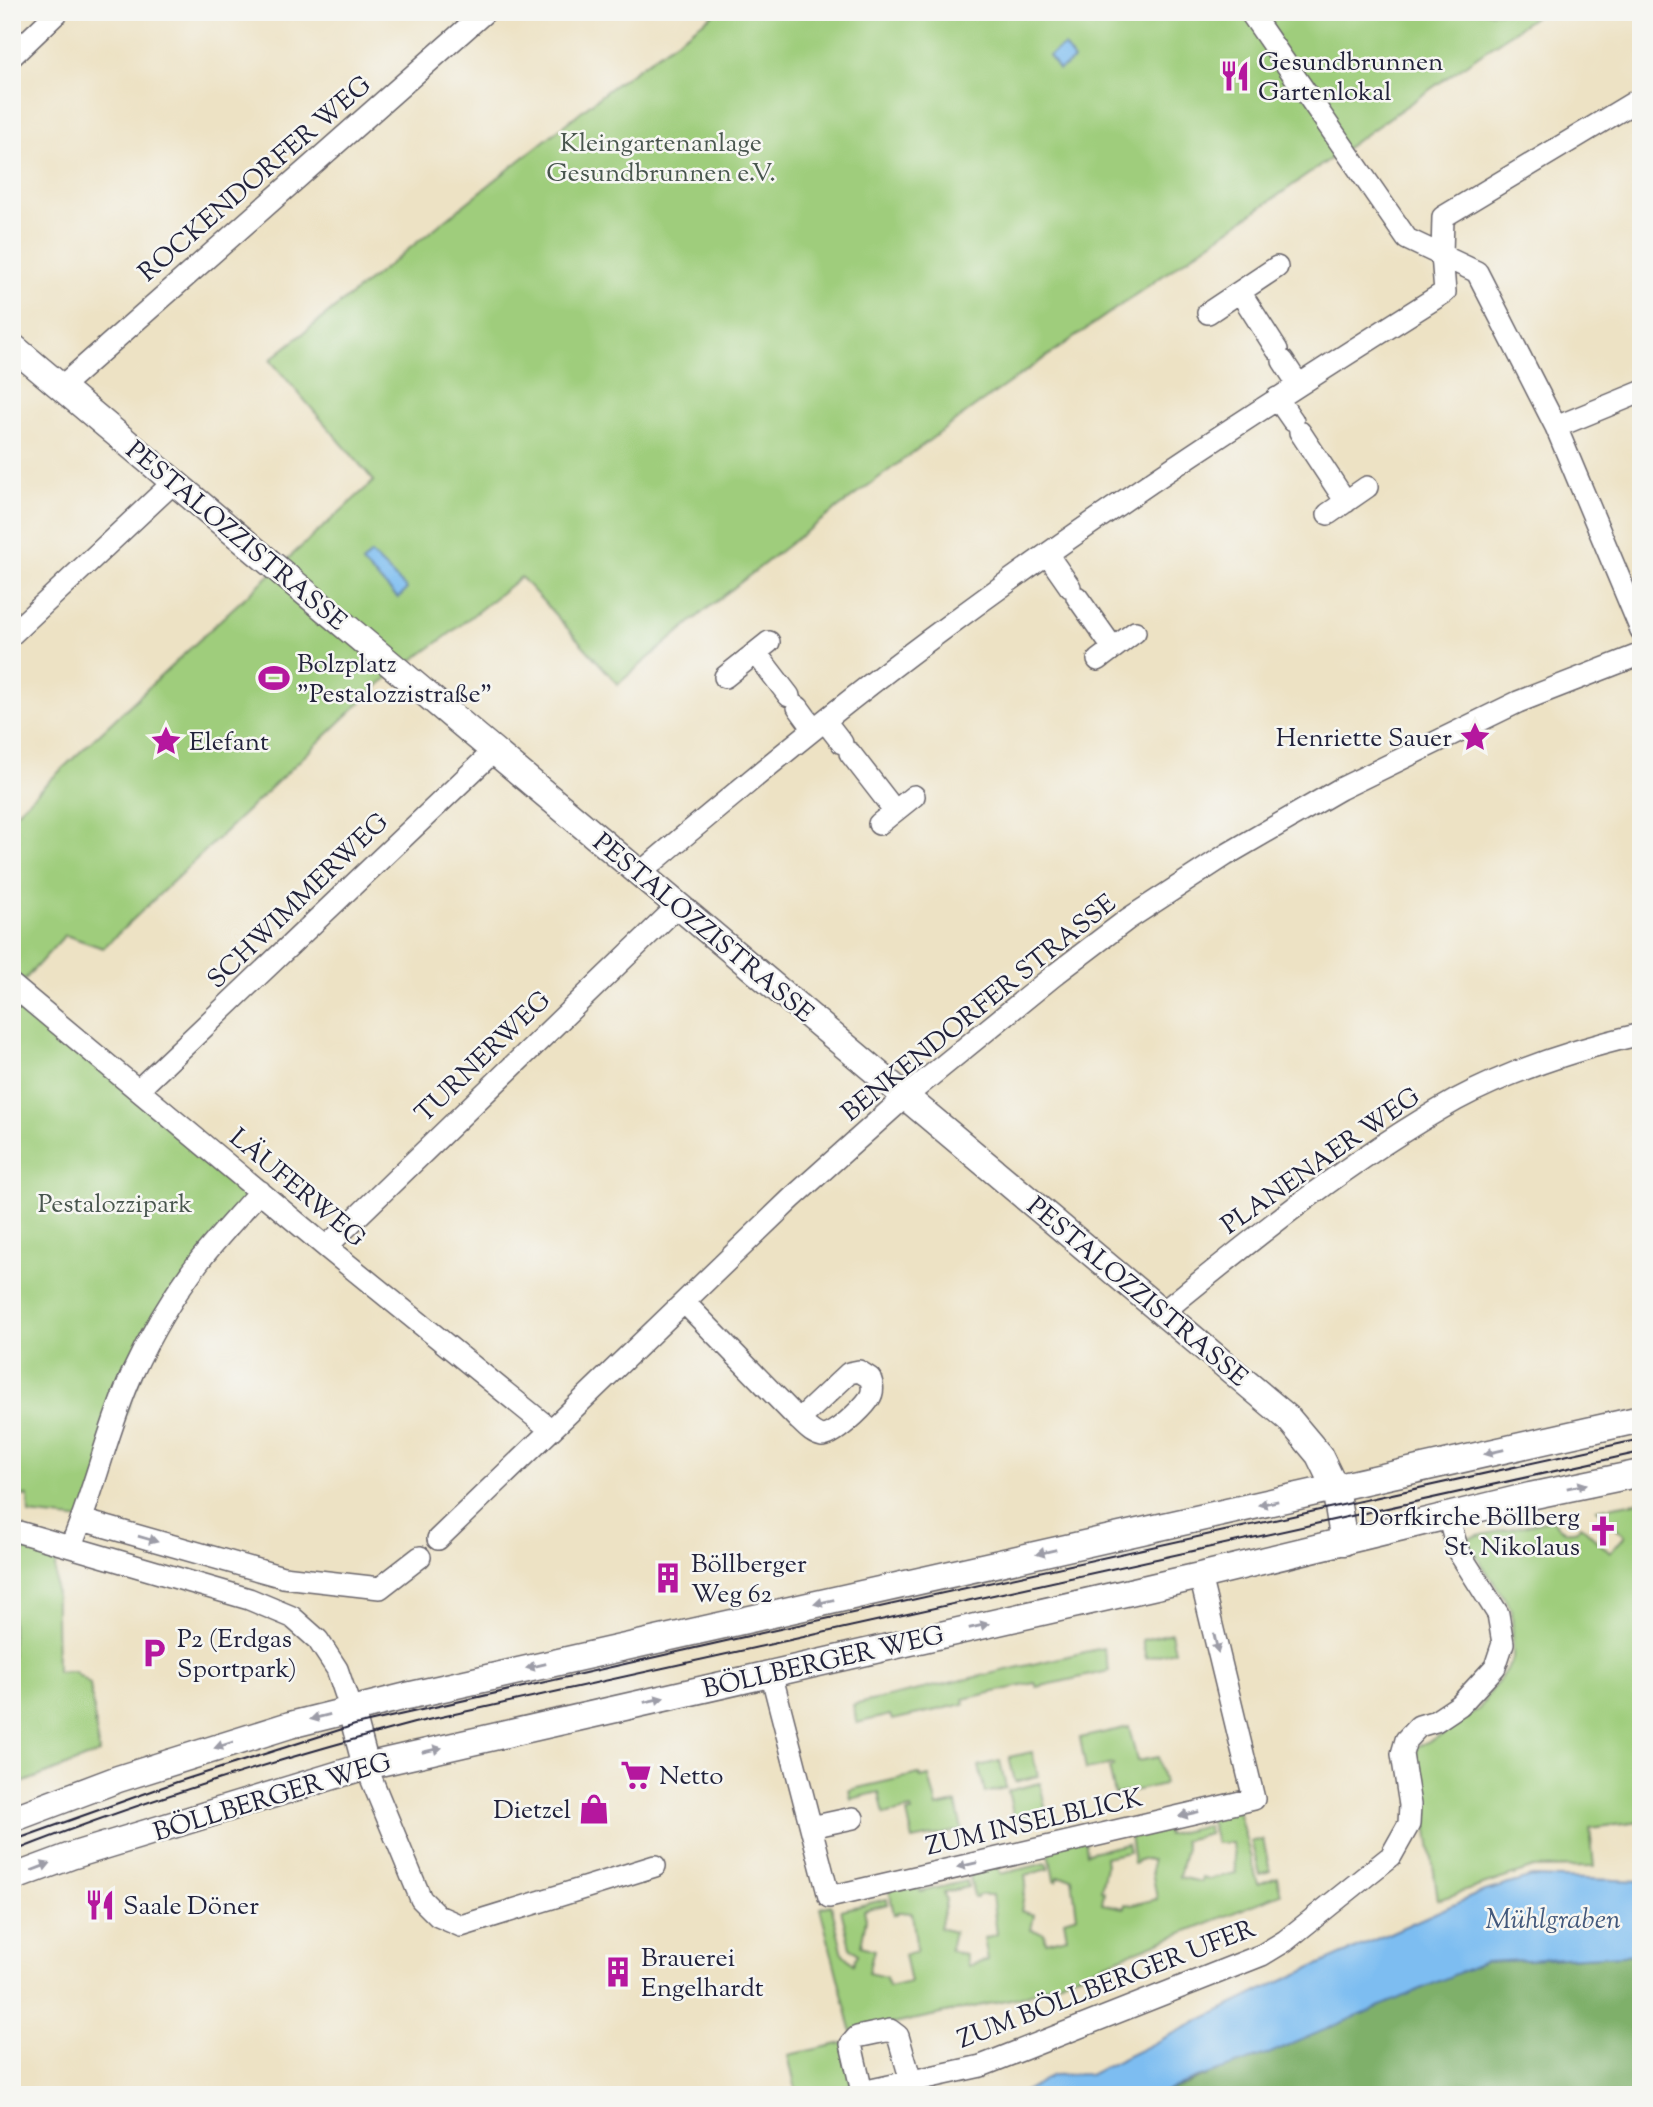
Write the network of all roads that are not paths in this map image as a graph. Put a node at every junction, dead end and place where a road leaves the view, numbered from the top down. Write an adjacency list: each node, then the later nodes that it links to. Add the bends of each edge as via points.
1 (58, 12): 4 (street)
2 (485, 12): 12 (street, ROCKENDORFER WEG)
3 (1250, 12): 6 (street, via 1407,239)
4 (12, 57)
5 (1641, 98): 6 (street, via 1443,217)
6 (1442, 255): 11 (street, via 1445,292); 15 (street, via 1477,272)
7 (1277, 267): 8 (street)
8 (1240, 292): 9 (street); 11 (street)
9 (1208, 313)
10 (12, 346): 12 (street, PESTALOZZISTRASSE)
11 (1298, 384): 14 (street)
12 (61, 387): 16 (street, PESTALOZZISTRASSE)
13 (1641, 392): 15 (street)
14 (1277, 398): 18 (street); 20 (street)
15 (1556, 427): 21 (street)
16 (175, 481): 23 (street); 27 (street, PESTALOZZISTRASSE)
17 (1367, 487): 18 (street)
18 (1346, 502): 19 (street)
19 (1328, 514)
20 (1047, 554): 22 (street, via 1106,654); 26 (street)
21 (1641, 631)
22 (1135, 632)
23 (12, 634)
24 (1641, 654): 34 (street, BENKENDORFER STRASSE, via 1518,702 1340,789 1247,843 1108,935)
25 (725, 677): 26 (street, via 762,647 793,702)
26 (819, 725): 28 (street, via 846,748 887,818); 29 (street)
27 (495, 750): 29 (street, PESTALOZZISTRASSE); 33 (street, SCHWIMMERWEG)
28 (914, 796)
29 (640, 873): 30 (street, PESTALOZZISTRASSE)
30 (678, 905): 34 (street, PESTALOZZISTRASSE); 36 (street, TURNERWEG)
31 (12, 985): 33 (street, LÄUFERWEG)
32 (1641, 1034): 38 (street, PLANENAER WEG, via 1582,1048 1458,1099 1361,1160)
33 (138, 1090): 35 (street, LÄUFERWEG)
34 (906, 1096): 37 (street, BENKENDORFER STRASSE); 38 (street, PESTALOZZISTRASSE)
35 (260, 1191): 36 (street, LÄUFERWEG); 45 (street, via 200,1260 149,1339 106,1440)
36 (326, 1247): 41 (street, LÄUFERWEG)
37 (684, 1302): 40 (street); 41 (street, BENKENDORFER STRASSE)
38 (1163, 1312): 43 (street, PESTALOZZISTRASSE, via 1288,1418 1319,1455)
39 (1641, 1419): 43 (street, one-way to 43)
40 (799, 1420)
41 (550, 1429): 47 (street, BENKENDORFER STRASSE)
42 (1641, 1473): 44 (street, BÖLLBERGER WEG, one-way to 42)
43 (1335, 1488): 48 (street, PESTALOZZISTRASSE); 53 (street, one-way to 53)
44 (1448, 1516): 48 (street, BÖLLBERGER WEG); 60 (street, ZUM BÖLLBERGER UFER, via 1458,1551 1498,1614 1503,1643 1495,1667 1481,1686 1436,1721 1419,1726 1406,1740 1402,1754 1409,1824 1391,1856 1262,1955 981,2066)
45 (82, 1520): 49 (street); 50 (street, one-way to 50, via 283,1577 380,1588)
46 (12, 1530): 49 (street)
47 (438, 1538)
48 (1344, 1542): 51 (street, BÖLLBERGER WEG)
49 (71, 1546): 53 (street, via 249,1599 292,1617 318,1640 337,1669)
50 (420, 1557)
51 (1200, 1576): 52 (street, BÖLLBERGER WEG, one-way to 51); 57 (street, ZUM INSELBLICK, one-way to 57, via 1254,1799 829,1897)
52 (771, 1673): 54 (street, BÖLLBERGER WEG, one-way to 52); 57 (street, ZUM INSELBLICK)
53 (351, 1710): 54 (street); 56 (street, one-way to 56, via 118,1779)
54 (366, 1766): 58 (street, via 421,1899 438,1916 461,1926); 59 (street, BÖLLBERGER WEG, one-way to 54)
55 (853, 1818): 57 (street)
56 (12, 1819)
57 (811, 1828)
58 (655, 1866)
59 (12, 1878)
60 (911, 2081)

